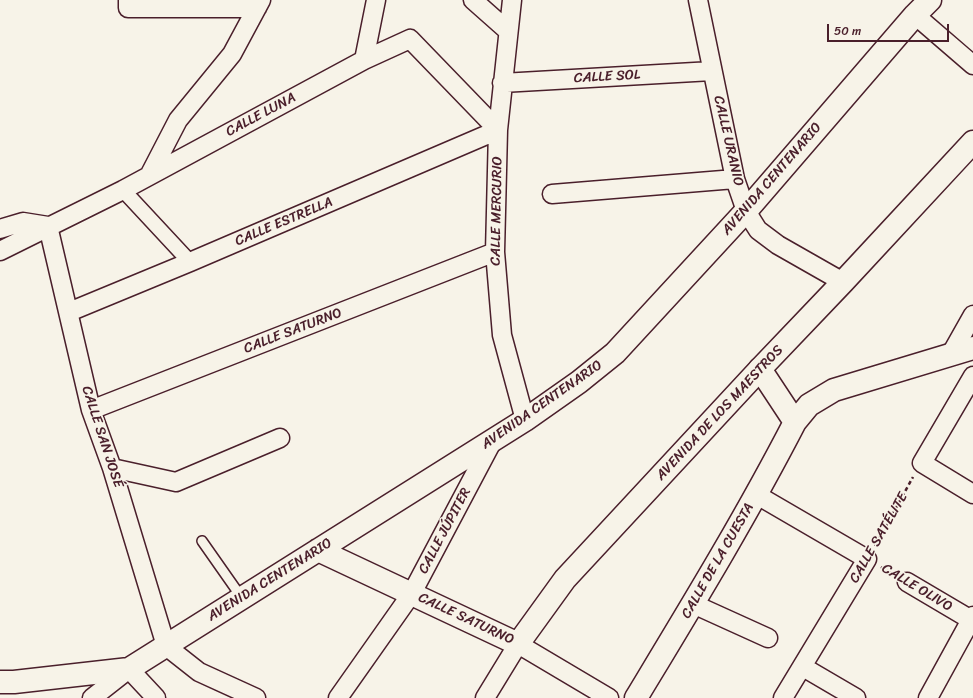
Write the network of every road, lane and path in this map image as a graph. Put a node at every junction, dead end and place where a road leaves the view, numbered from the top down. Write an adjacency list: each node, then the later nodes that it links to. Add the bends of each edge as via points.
1 (128, 0): 6 (street, via 128,8)
2 (376, 0): 9 (street)
3 (473, 0): 8 (street)
4 (512, 0): 8 (street, CALLE MERCURIO)
5 (698, 0): 11 (street, CALLE URANIO)
6 (259, 4): 15 (street, via 232,54 178,120)
7 (922, 7): 10 (street); 19 (main road, AVENIDA CENTENARIO)
8 (508, 31): 12 (street, CALLE MERCURIO)
9 (364, 60): 13 (street, CALLE LUNA, via 410,39); 15 (street, CALLE LUNA)
10 (973, 65)
11 (712, 71): 12 (street, CALLE SOL); 16 (street, CALLE URANIO)
12 (502, 83): 13 (street, CALLE MERCURIO)
13 (498, 130): 23 (street, CALLE MERCURIO); 24 (street, CALLE ESTRELLA)
14 (973, 142): 25 (main road, AVENIDA DE LOS MAESTROS)
15 (149, 176): 17 (street, CALLE LUNA)
16 (735, 179): 18 (street); 19 (street, CALLE URANIO)
17 (124, 190): 20 (street, CALLE LUNA); 24 (street)
18 (552, 194)
19 (746, 211): 25 (street, CALLE URANIO, via 763,234); 33 (main road, AVENIDA CENTENARIO, via 615,353)
20 (48, 226): 21 (street, via 23,222); 22 (street, CALLE LUNA); 26 (street, CALLE SAN JOSÉ)
21 (0, 229)
22 (0, 251)
23 (495, 252): 32 (street, CALLE SATURNO); 33 (street, CALLE MERCURIO, via 502,335)
24 (190, 262): 26 (street, CALLE ESTRELLA)
25 (843, 282): 30 (main road, AVENIDA DE LOS MAESTROS)
26 (69, 312): 32 (street, CALLE SAN JOSÉ)
27 (973, 315): 29 (street)
28 (973, 348): 29 (main road, CALLE DE LA CUESTA)
29 (951, 354): 34 (main road, CALLE DE LA CUESTA, via 834,390 809,405)
30 (760, 369): 34 (main road); 50 (main road, AVENIDA DE LOS MAESTROS, via 565,579)
31 (973, 376): 37 (street)
32 (91, 410): 38 (street, CALLE SAN JOSÉ)
33 (525, 420): 36 (main road, AVENIDA CENTENARIO)
34 (795, 422): 40 (main road, CALLE DE LA CUESTA)
35 (280, 438): 38 (street, via 176,482)
36 (492, 440): 42 (main road, AVENIDA CENTENARIO); 45 (street, CALLE JÚPITER)
37 (922, 462): 39 (street); 43 (path, CALLE SATÉLITE)
38 (112, 468): 51 (street, CALLE SAN JOSÉ)
39 (973, 494)
40 (757, 495): 43 (street, CALLE OLIVO); 47 (main road, CALLE DE LA CUESTA)
41 (202, 541): 46 (lane)
42 (318, 550): 45 (main road, CALLE SATURNO); 46 (main road, AVENIDA CENTENARIO)
43 (867, 559): 44 (path, CALLE OLIVO); 52 (street, CALLE SATÉLITE)
44 (907, 582): 48 (street, CALLE OLIVO)
45 (412, 593): 50 (main road, CALLE SATURNO); 58 (street, CALLE JÚPITER)
46 (242, 598): 51 (main road, AVENIDA CENTENARIO)
47 (693, 604): 49 (street); 61 (main road, CALLE DE LA CUESTA)
48 (972, 619): 64 (street)
49 (768, 638)
50 (518, 644): 59 (street, AVENIDA DE LOS MAESTROS); 60 (street, CALLE SATURNO)
51 (166, 646): 53 (main road, AVENIDA CENTENARIO); 57 (street, via 200,672)
52 (803, 667): 62 (street, CALLE SATÉLITE); 63 (street)
53 (129, 669): 54 (main road); 55 (street); 56 (street)
54 (5, 683)
55 (92, 698)
56 (156, 698)
57 (256, 698)
58 (338, 698)
59 (485, 698)
60 (609, 698)
61 (636, 698)
62 (783, 698)
63 (856, 698)
64 (928, 698)

